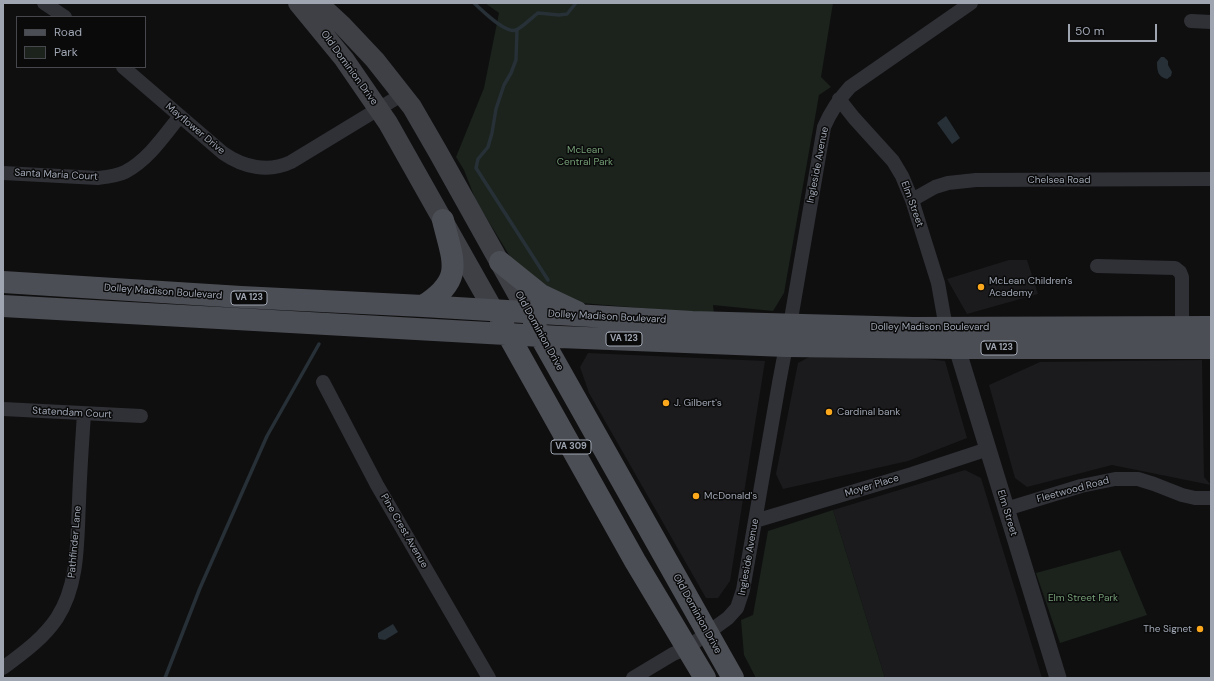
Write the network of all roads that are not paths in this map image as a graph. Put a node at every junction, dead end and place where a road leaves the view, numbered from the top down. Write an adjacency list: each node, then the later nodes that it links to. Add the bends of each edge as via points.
1 (44, 3): 6 (street)
2 (298, 3): 13 (main road, Old Dominion Drive, via 332,44)
3 (318, 3): 11 (main road, Old Dominion Drive, via 368,52)
4 (951, 3): 7 (street)
5 (971, 3): 7 (street, Ingleside Avenue)
6 (64, 16)
7 (949, 18): 12 (street, Ingleside Avenue, via 862,78)
8 (1191, 21): 9 (street)
9 (1211, 22)
10 (124, 68): 14 (street, Mayflower Drive)
11 (403, 94): 13 (street, Mayflower Drive); 19 (main road, Old Dominion Drive)
12 (839, 98): 17 (street, Elm Street, via 893,161); 27 (street, Ingleside Avenue, via 824,127)
13 (379, 109): 14 (street, Mayflower Drive, via 291,162 269,168 254,167 230,158); 18 (main road, Old Dominion Drive)
14 (180, 116): 15 (street, Santa Maria Court, via 148,154 125,172 98,178)
15 (3, 173)
16 (1211, 179): 17 (street, Chelsea Road, via 976,180 935,187)
17 (912, 200): 31 (street, Elm Street, via 939,287)
18 (443, 220): 23 (main road, via 452,259 452,276 443,291); 24 (main road, Old Dominion Drive)
19 (500, 262): 25 (main road, Old Dominion Drive); 26 (main road, via 541,295)
20 (1097, 266): 29 (street, via 1175,268 1182,277)
21 (3, 282): 23 (main road, Dolley Madison Boulevard / VA 123)
22 (3, 306): 32 (main road, Dolley Madison Boulevard / VA 123)
23 (424, 306): 24 (main road, Dolley Madison Boulevard / VA 123)
24 (494, 311): 25 (main road, Dolley Madison Boulevard / VA 123); 32 (main road, Old Dominion Drive / VA 309)
25 (528, 313): 26 (main road, Dolley Madison Boulevard / VA 123); 33 (main road, Old Dominion Drive / VA 309)
26 (587, 316): 27 (main road, Dolley Madison Boulevard / VA 123)
27 (790, 325): 28 (main road, Dolley Madison Boulevard / VA 123); 35 (main road, via 787,330 778,334)
28 (821, 326): 31 (main road, Dolley Madison Boulevard / VA 123); 36 (main road, via 794,337)
29 (1182, 327): 30 (main road, Dolley Madison Boulevard / VA 123); 31 (main road, Dolley Madison Boulevard / VA 123)
30 (1211, 327)
31 (946, 328)
32 (506, 333): 33 (main road, Dolley Madison Boulevard / VA 123); 49 (main road, Old Dominion Drive / VA 309)
33 (540, 335): 34 (main road, Dolley Madison Boulevard / VA 123); 39 (main road, Old Dominion Drive / VA 309)
34 (593, 338): 35 (main road, Dolley Madison Boulevard / VA 123); 39 (main road, via 571,352)
35 (735, 344): 36 (main road, Dolley Madison Boulevard / VA 123)
36 (786, 346): 37 (main road, Dolley Madison Boulevard / VA 123); 47 (street, Ingleside Avenue)
37 (957, 348): 38 (main road, Dolley Madison Boulevard / VA 123); 44 (street, Elm Street)
38 (1211, 348)
39 (563, 374): 48 (main road, Old Dominion Drive / VA 309)
40 (323, 382): 51 (street, Pine Crest Avenue, via 377,485)
41 (3, 409): 42 (street, Statendam Court)
42 (84, 414): 43 (street, Statendam Court); 50 (street, Pathfinder Lane, via 76,562 70,591 50,628 32,647)
43 (141, 416)
44 (988, 449): 46 (street, Elm Street); 47 (street, Moyer Place)
45 (1211, 498): 46 (street, Fleetwood Road, via 1182,495 1138,479 1115,479 1081,486)
46 (1006, 509): 55 (street, Elm Street)
47 (755, 520): 48 (street, Ingleside Avenue, via 739,604 728,618)
48 (708, 633): 49 (street, Ingleside Avenue); 54 (main road, Old Dominion Drive / VA 309)
49 (687, 648): 52 (street, Ingleside Avenue); 53 (main road, Old Dominion Drive / VA 309)
50 (3, 668)
51 (489, 678)
52 (633, 678)
53 (705, 678)
54 (733, 678)
55 (1058, 678)

